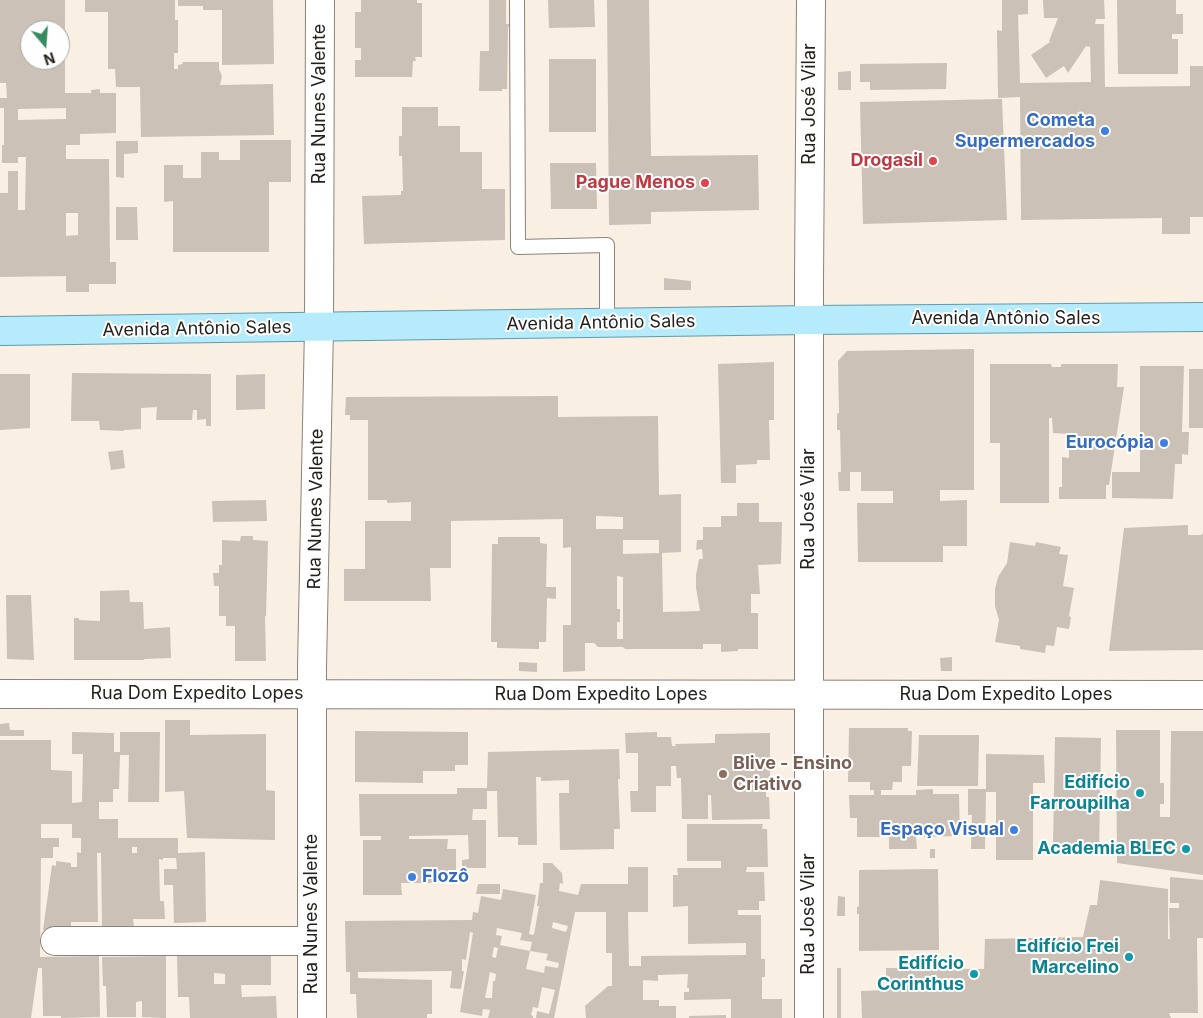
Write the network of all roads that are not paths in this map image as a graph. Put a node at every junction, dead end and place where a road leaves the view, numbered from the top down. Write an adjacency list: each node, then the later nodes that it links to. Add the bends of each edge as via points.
1 (320, 0): 7 (street, Rua Nunes Valente)
2 (517, 0): 6 (lane, via 518,247 607,246)
3 (811, 0): 5 (street, Rua José Vilar)
4 (1203, 317): 5 (main road, Avenida Antônio Sales)
5 (809, 320): 6 (main road, Avenida Antônio Sales); 11 (street, Rua José Vilar)
6 (607, 323): 7 (main road, Avenida Antônio Sales)
7 (319, 328): 8 (main road, Avenida Antônio Sales); 10 (street, Rua Nunes Valente)
8 (0, 331)
9 (0, 694): 10 (street, Rua Dom Expedito Lopes)
10 (312, 694): 11 (street, Rua Dom Expedito Lopes); 14 (street, Rua Nunes Valente)
11 (809, 695): 12 (street, Rua Dom Expedito Lopes); 16 (street, Rua José Vilar)
12 (1203, 695)
13 (55, 941): 14 (street)
14 (312, 941): 15 (street, Rua Nunes Valente)
15 (312, 1018)
16 (809, 1018)

